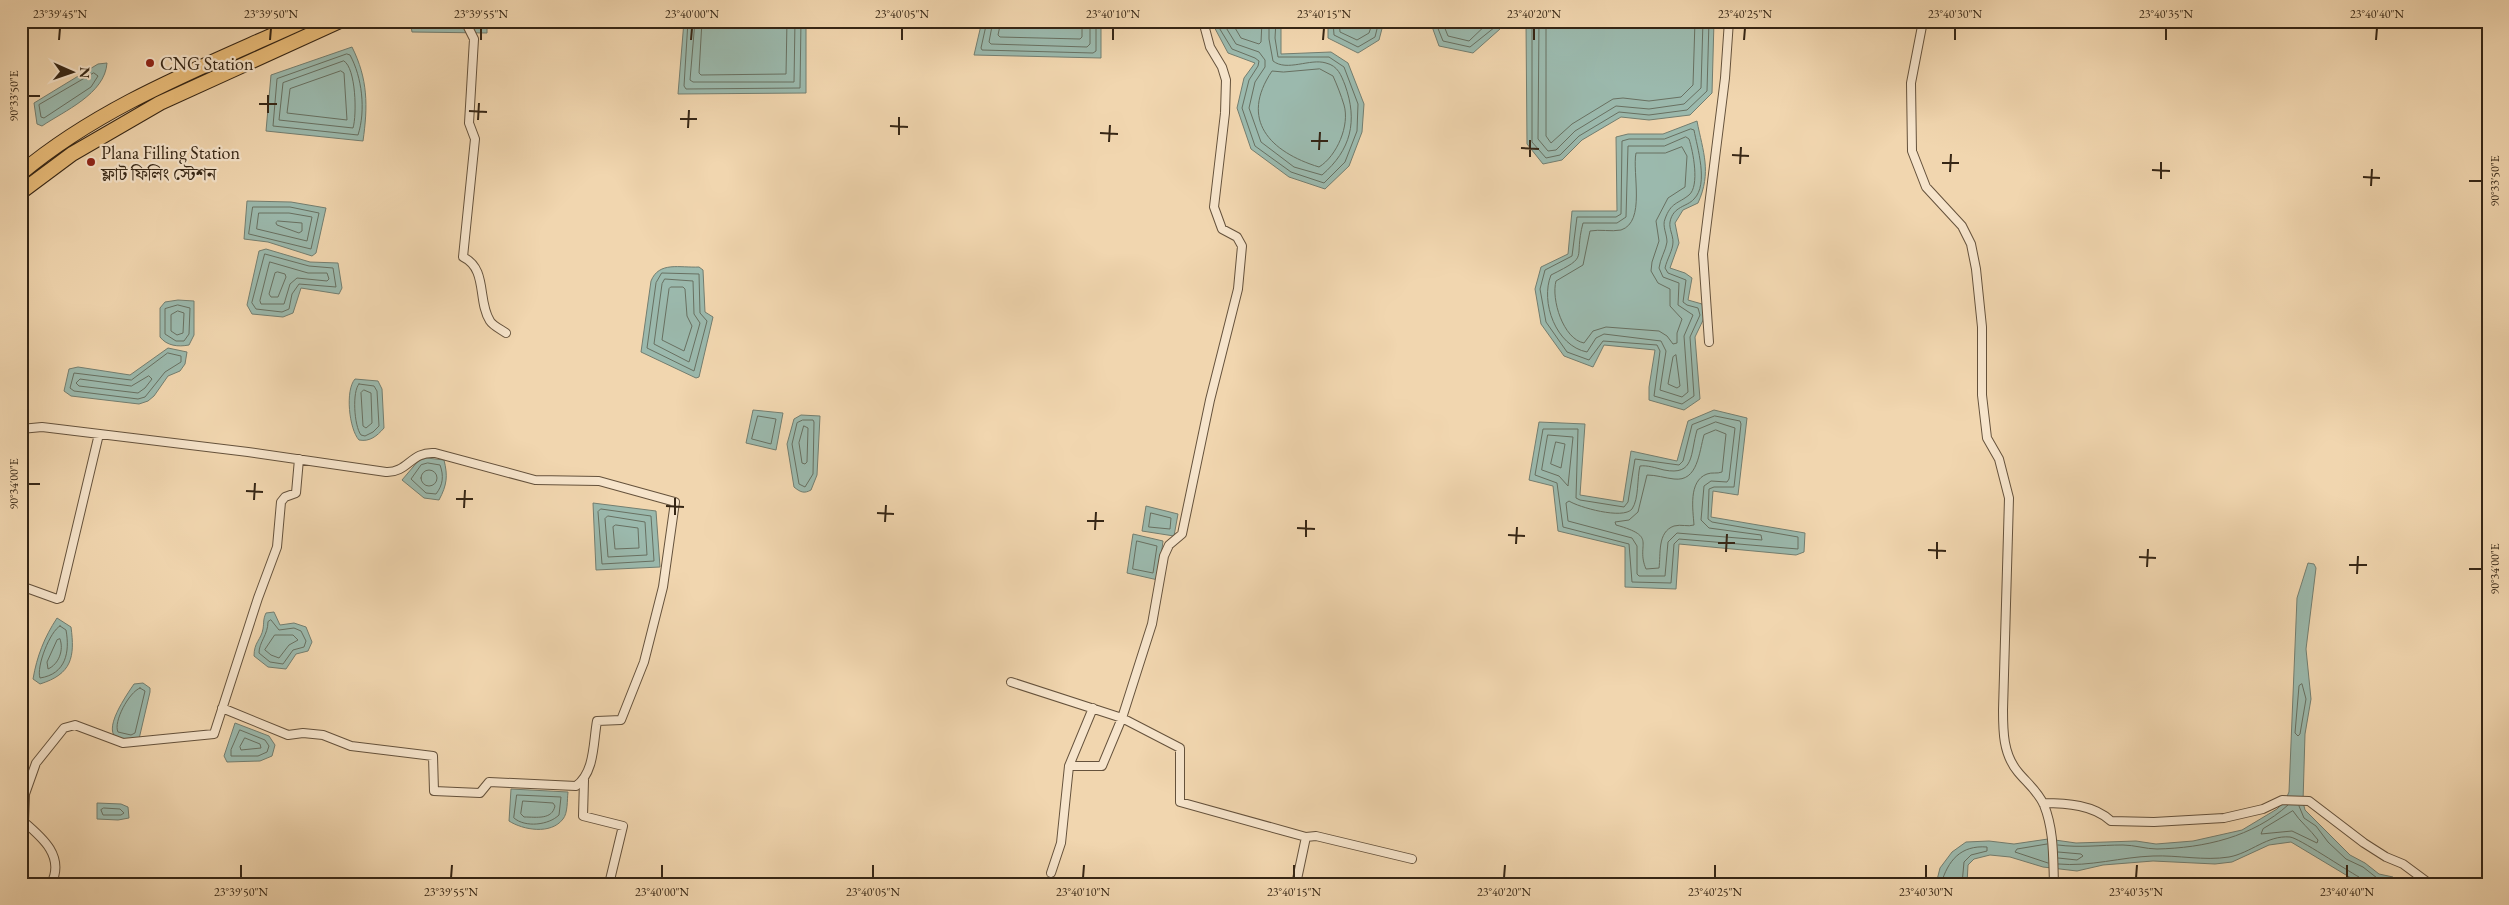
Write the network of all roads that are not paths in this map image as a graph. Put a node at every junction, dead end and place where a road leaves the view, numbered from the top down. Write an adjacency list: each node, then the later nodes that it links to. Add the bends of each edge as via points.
1 (304, 21): 7 (highway, via 138,97 43,155)
2 (340, 21): 8 (highway, via 160,103 72,154)
3 (465, 21): 9 (street, via 474,40 469,123 474,139 464,257 470,260 479,274 490,322)
4 (1203, 21): 18 (street, via 1210,47 1226,80 1214,207 1222,229 1237,237 1242,246 1238,289 1210,400 1182,534 1169,545 1164,556 1152,624)
5 (1729, 21): 10 (street, via 1703,254)
6 (1923, 21): 21 (street, via 1911,83 1912,151 1926,186 1967,233 1976,269 1987,438 1998,459 2009,498 2004,738 2014,766)
7 (21, 173)
8 (21, 192)
9 (506, 333)
10 (1709, 342)
11 (21, 429): 12 (street, via 42,427)
12 (99, 434): 13 (street); 14 (street, via 60,598)
13 (299, 459): 16 (street, via 296,493 281,502 277,547); 20 (street, via 395,472 424,452 435,453 535,480 599,481 675,502 664,587 644,662 622,720 597,721 589,771)
14 (21, 586)
15 (1011, 682): 17 (street)
16 (222, 708): 20 (street, via 288,736 303,733 324,735 351,746 433,756 434,791 480,793 489,782 576,786); 25 (street, via 214,734 123,743 75,725 64,728 36,763 25,794 24,822 49,844 54,862)
17 (1093, 708): 18 (street); 19 (street)
18 (1122, 718): 19 (street, via 1102,766); 22 (street, via 1180,748 1180,802)
19 (1069, 766): 24 (street, via 1061,842)
20 (584, 780): 26 (street, via 582,816 622,826)
21 (2043, 803): 28 (street, via 2053,838); 29 (street, via 2085,807 2106,815 2111,821 2154,822 2224,818 2263,809 2282,800 2309,801 2364,843 2403,864)
22 (1306, 838): 23 (street, via 1316,836); 27 (street)
23 (1412, 858)
24 (1051, 873)
25 (51, 884)
26 (609, 884)
27 (1296, 884)
28 (2054, 884)
29 (2430, 884)

